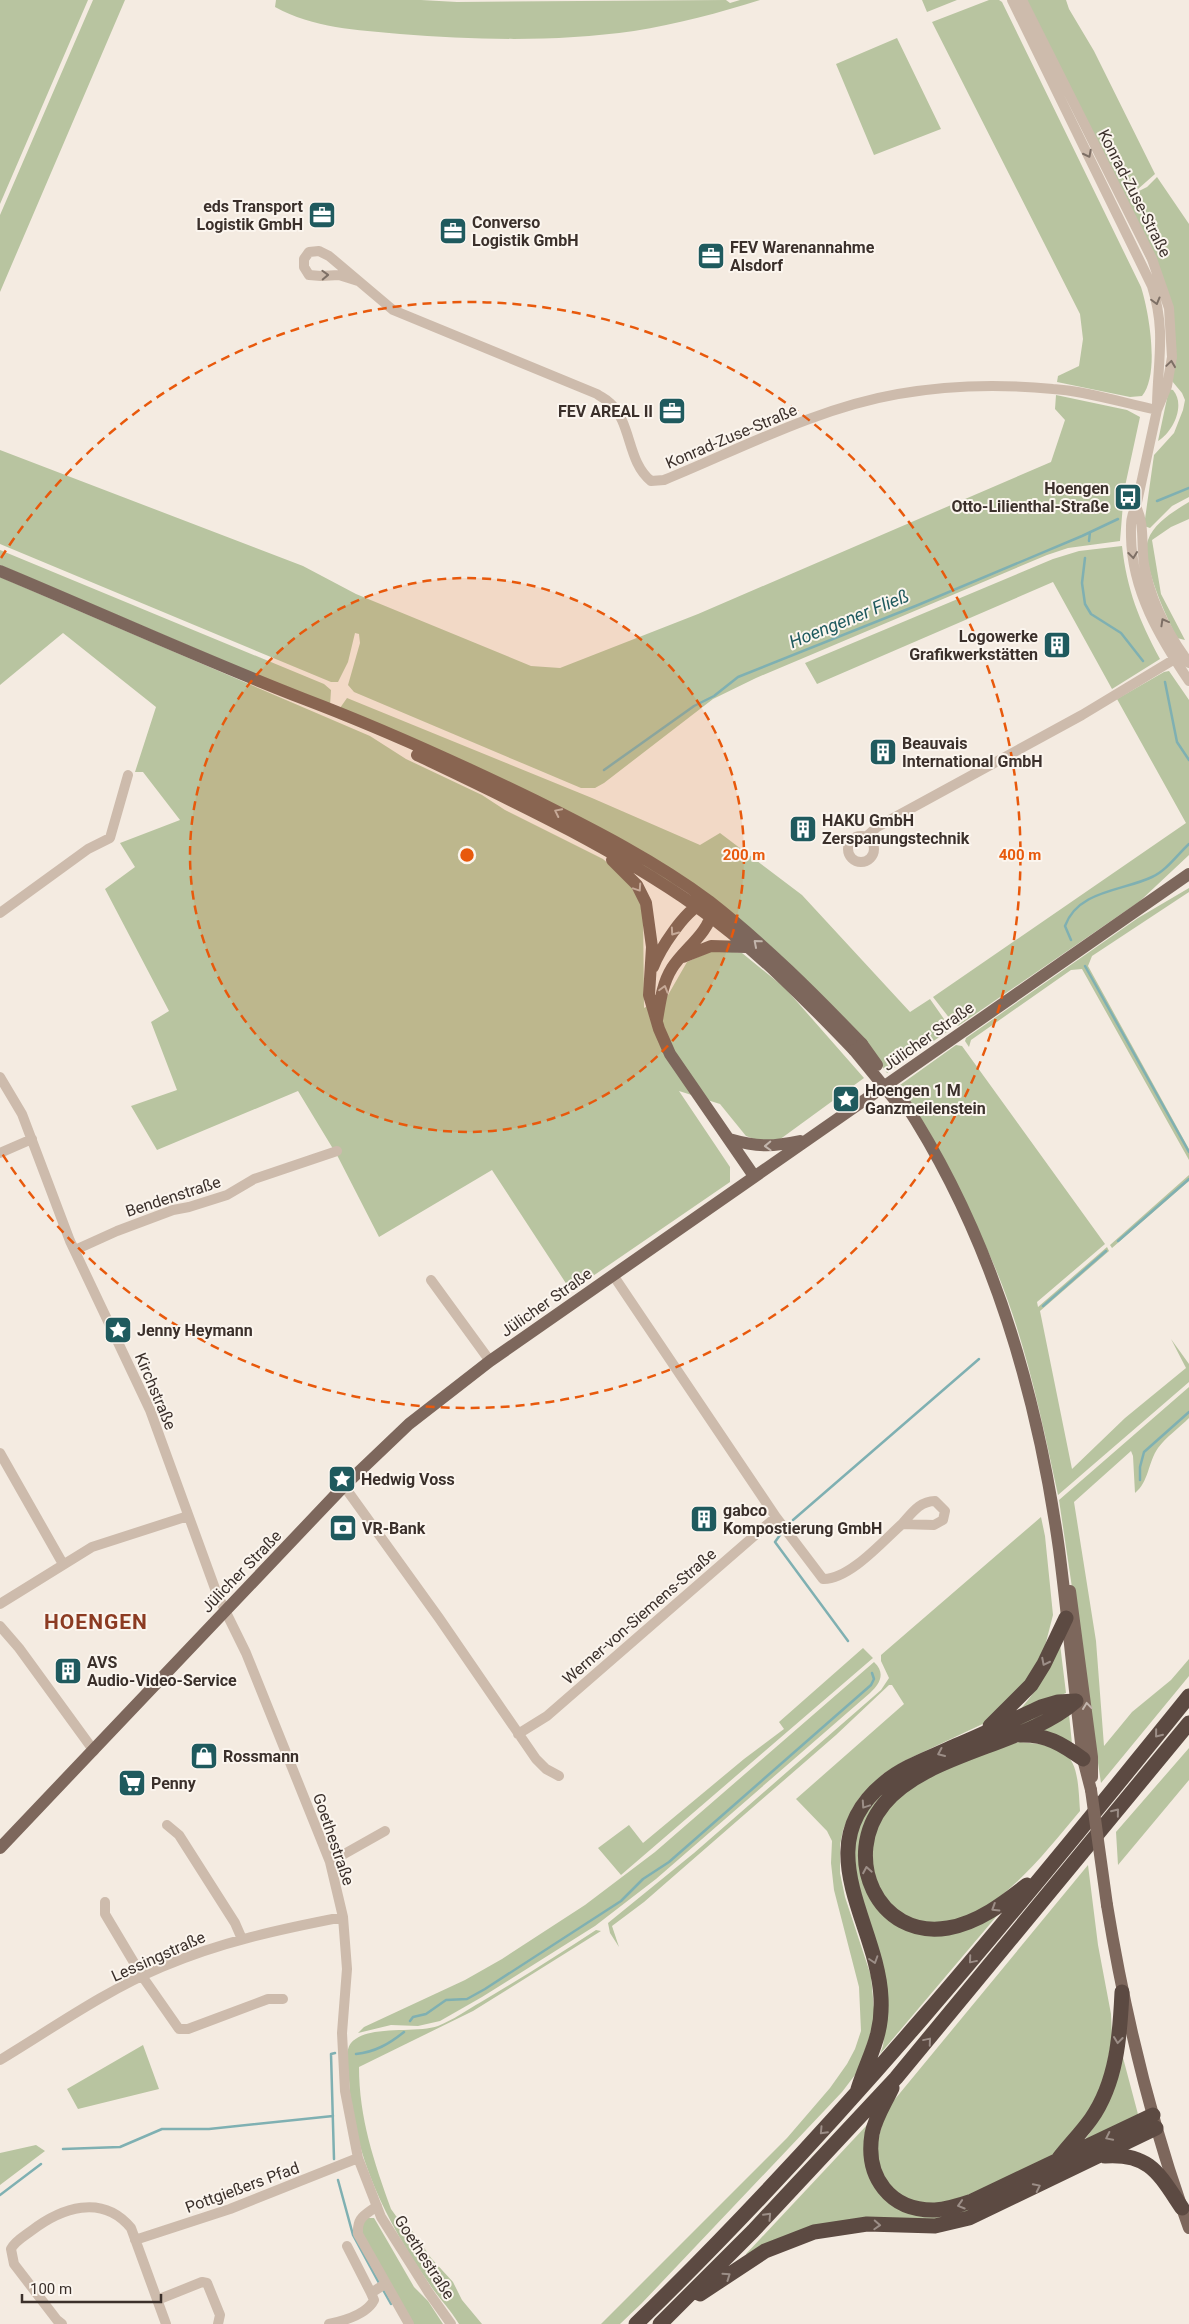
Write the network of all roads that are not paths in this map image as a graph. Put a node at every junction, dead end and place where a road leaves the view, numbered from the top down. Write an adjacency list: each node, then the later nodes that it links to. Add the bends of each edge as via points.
1 (1012, 0): 4 (street, Konrad-Zuse-Straße, one-way to 4, via 1152,286 1158,303 1162,338)
2 (1022, 0): 4 (street, Konrad-Zuse-Straße, one-way to 2, via 1167,386 1172,357 1169,308 1163,286)
3 (358, 281): 3 (street, Konrad-Zuse-Straße, one-way to 3, via 319,251 309,252 304,259 309,275 339,275); 4 (street, Konrad-Zuse-Straße, via 393,310 597,394 611,403 642,474 651,481 664,480 824,414 897,394 954,387 1012,386 1055,389)
4 (1157, 410): 6 (street, Konrad-Zuse-Straße, via 1136,507 1141,515 1144,564 1150,589)
5 (0, 571): 9 (main road)
6 (1178, 657): 7 (street, Konrad-Zuse-Straße); 8 (street, Konrad-Zuse-Straße); 11 (street, via 1082,715 877,827)
7 (1189, 663)
8 (1189, 681)
9 (356, 721): 12 (main road); 14 (main road, one-way to 9, via 657,866 602,834 490,779)
10 (128, 775): 16 (street, via 110,838 88,849)
11 (866, 837)
12 (591, 841): 15 (main road); 20 (main road, one-way to 20, via 630,876 643,895 651,929)
13 (1189, 874): 26 (main road, Jülicher Straße)
14 (710, 903): 15 (main road); 17 (main road); 22 (main road, one-way to 14, via 794,974)
15 (696, 906): 17 (main road); 20 (main road, one-way to 20, via 657,957)
16 (0, 912)
17 (711, 918): 18 (main road); 19 (main road)
18 (746, 947): 19 (main road, via 711,946); 22 (main road)
19 (679, 959): 21 (main road, one-way to 19, via 664,984)
20 (651, 973): 21 (main road, via 648,995)
21 (657, 1023): 25 (main road, via 670,1054)
22 (858, 1047): 39 (main road, bridge, via 928,1137 955,1189 992,1277 1012,1334 1036,1423)
23 (0, 1077): 24 (street, Kirchstraße, via 22,1114)
24 (32, 1139): 28 (street); 30 (street, Kirchstraße)
25 (729, 1139): 26 (main road, one-way to 25, via 777,1146 754,1146); 29 (main road)
26 (807, 1139): 29 (main road, Jülicher Straße)
27 (337, 1151): 30 (street, Bendenstraße, via 254,1179 227,1195 173,1210)
28 (0, 1153)
29 (754, 1176): 31 (main road, Jülicher Straße)
30 (76, 1250): 36 (street, Kirchstraße, via 150,1410)
31 (613, 1275): 33 (main road, Jülicher Straße); 37 (street)
32 (431, 1280): 33 (street)
33 (490, 1361): 35 (main road, Jülicher Straße, via 409,1424)
34 (0, 1452): 40 (street)
35 (344, 1486): 42 (main road, Jülicher Straße); 48 (street, via 440,1618)
36 (188, 1516): 40 (street, via 92,1546); 42 (street, Kirchstraße)
37 (776, 1517): 38 (street, via 824,1579 833,1579 850,1569); 48 (street, Werner-von-Siemens-Straße, via 548,1716)
38 (902, 1524)
39 (1059, 1549): 43 (main road); 54 (main road, one-way to 39, via 1092,1756 1081,1660 1072,1597)
40 (63, 1564): 41 (street)
41 (0, 1604)
42 (226, 1611): 51 (main road, Jülicher Straße); 58 (street, Goethestraße)
43 (1066, 1618): 46 (main road); 49 (highway, one-way to 49, via 1031,1685)
44 (0, 1626): 51 (street)
45 (1189, 1696): 59 (highway, one-way to 59)
46 (1076, 1701): 49 (highway, via 1041,1707); 50 (highway, via 1058,1715); 52 (main road)
47 (1189, 1723): 67 (highway, one-way to 47)
48 (518, 1734): 53 (street, via 546,1769)
49 (982, 1734): 68 (highway, one-way to 68, via 885,1782 862,1807 852,1828 849,1876 877,1969 881,1998 879,2038)
50 (1013, 1735): 52 (highway, via 1054,1739); 59 (highway, one-way to 50, via 979,1918 934,1929 895,1916 877,1896 867,1875 865,1857 870,1826 895,1793 925,1774)
51 (94, 1752): 57 (main road, Jülicher Straße)
52 (1083, 1759): 54 (main road)
53 (560, 1776)
54 (1091, 1790): 64 (main road, bridge)
55 (167, 1825): 62 (street, via 179,1835)
56 (385, 1832): 58 (street)
57 (0, 1848)
58 (330, 1862): 61 (street, Goethestraße)
59 (1049, 1870): 68 (highway, one-way to 68)
60 (105, 1902): 63 (street, via 105,1914)
61 (343, 1917): 62 (street, Lessingstraße); 71 (street, Goethestraße, via 347,1969 342,2034 345,2091)
62 (242, 1939): 63 (street, Lessingstraße)
63 (142, 1976): 65 (street, via 179,2029); 66 (street, Lessingstraße)
64 (1122, 1992): 69 (main road); 72 (highway, one-way to 72, via 1116,2056 1108,2088 1092,2118)
65 (282, 1998)
66 (0, 2060)
67 (896, 2078): 72 (highway, one-way to 67, via 972,2201 948,2208 922,2209 906,2204 884,2190 877,2180 871,2158 872,2132); 81 (highway, one-way to 67)
68 (856, 2095): 88 (highway, one-way to 88, via 742,2219)
69 (1154, 2122): 70 (highway); 72 (highway, one-way to 72); 74 (main road)
70 (1101, 2156): 74 (highway, via 1143,2160 1158,2172); 81 (highway, one-way to 70, via 702,2294 765,2251 802,2235 826,2228 852,2226 950,2224 993,2208)
71 (358, 2158): 73 (street, Goethestraße); 76 (street, Pottgießers Pfad, via 230,2209)
72 (1055, 2163)
73 (377, 2206): 78 (street, Goethestraße, via 359,2219 358,2234); 87 (street, Goethestraße, via 414,2270)
74 (1182, 2208): 75 (main road)
75 (1189, 2228)
76 (135, 2240): 80 (street); 82 (street, via 123,2218 101,2209 87,2208 59,2213 16,2242 11,2249 14,2264)
77 (347, 2246): 79 (street)
78 (385, 2284): 79 (street); 86 (street, Goethestraße)
79 (372, 2293): 85 (street, via 374,2300 368,2307 342,2322)
80 (157, 2300): 83 (street); 84 (street, via 202,2282 207,2283 220,2315)
81 (685, 2300): 89 (highway)
82 (62, 2324)
83 (166, 2324)
84 (218, 2324)
85 (329, 2324)
86 (409, 2324)
87 (451, 2324)
88 (636, 2324)
89 (660, 2324)

